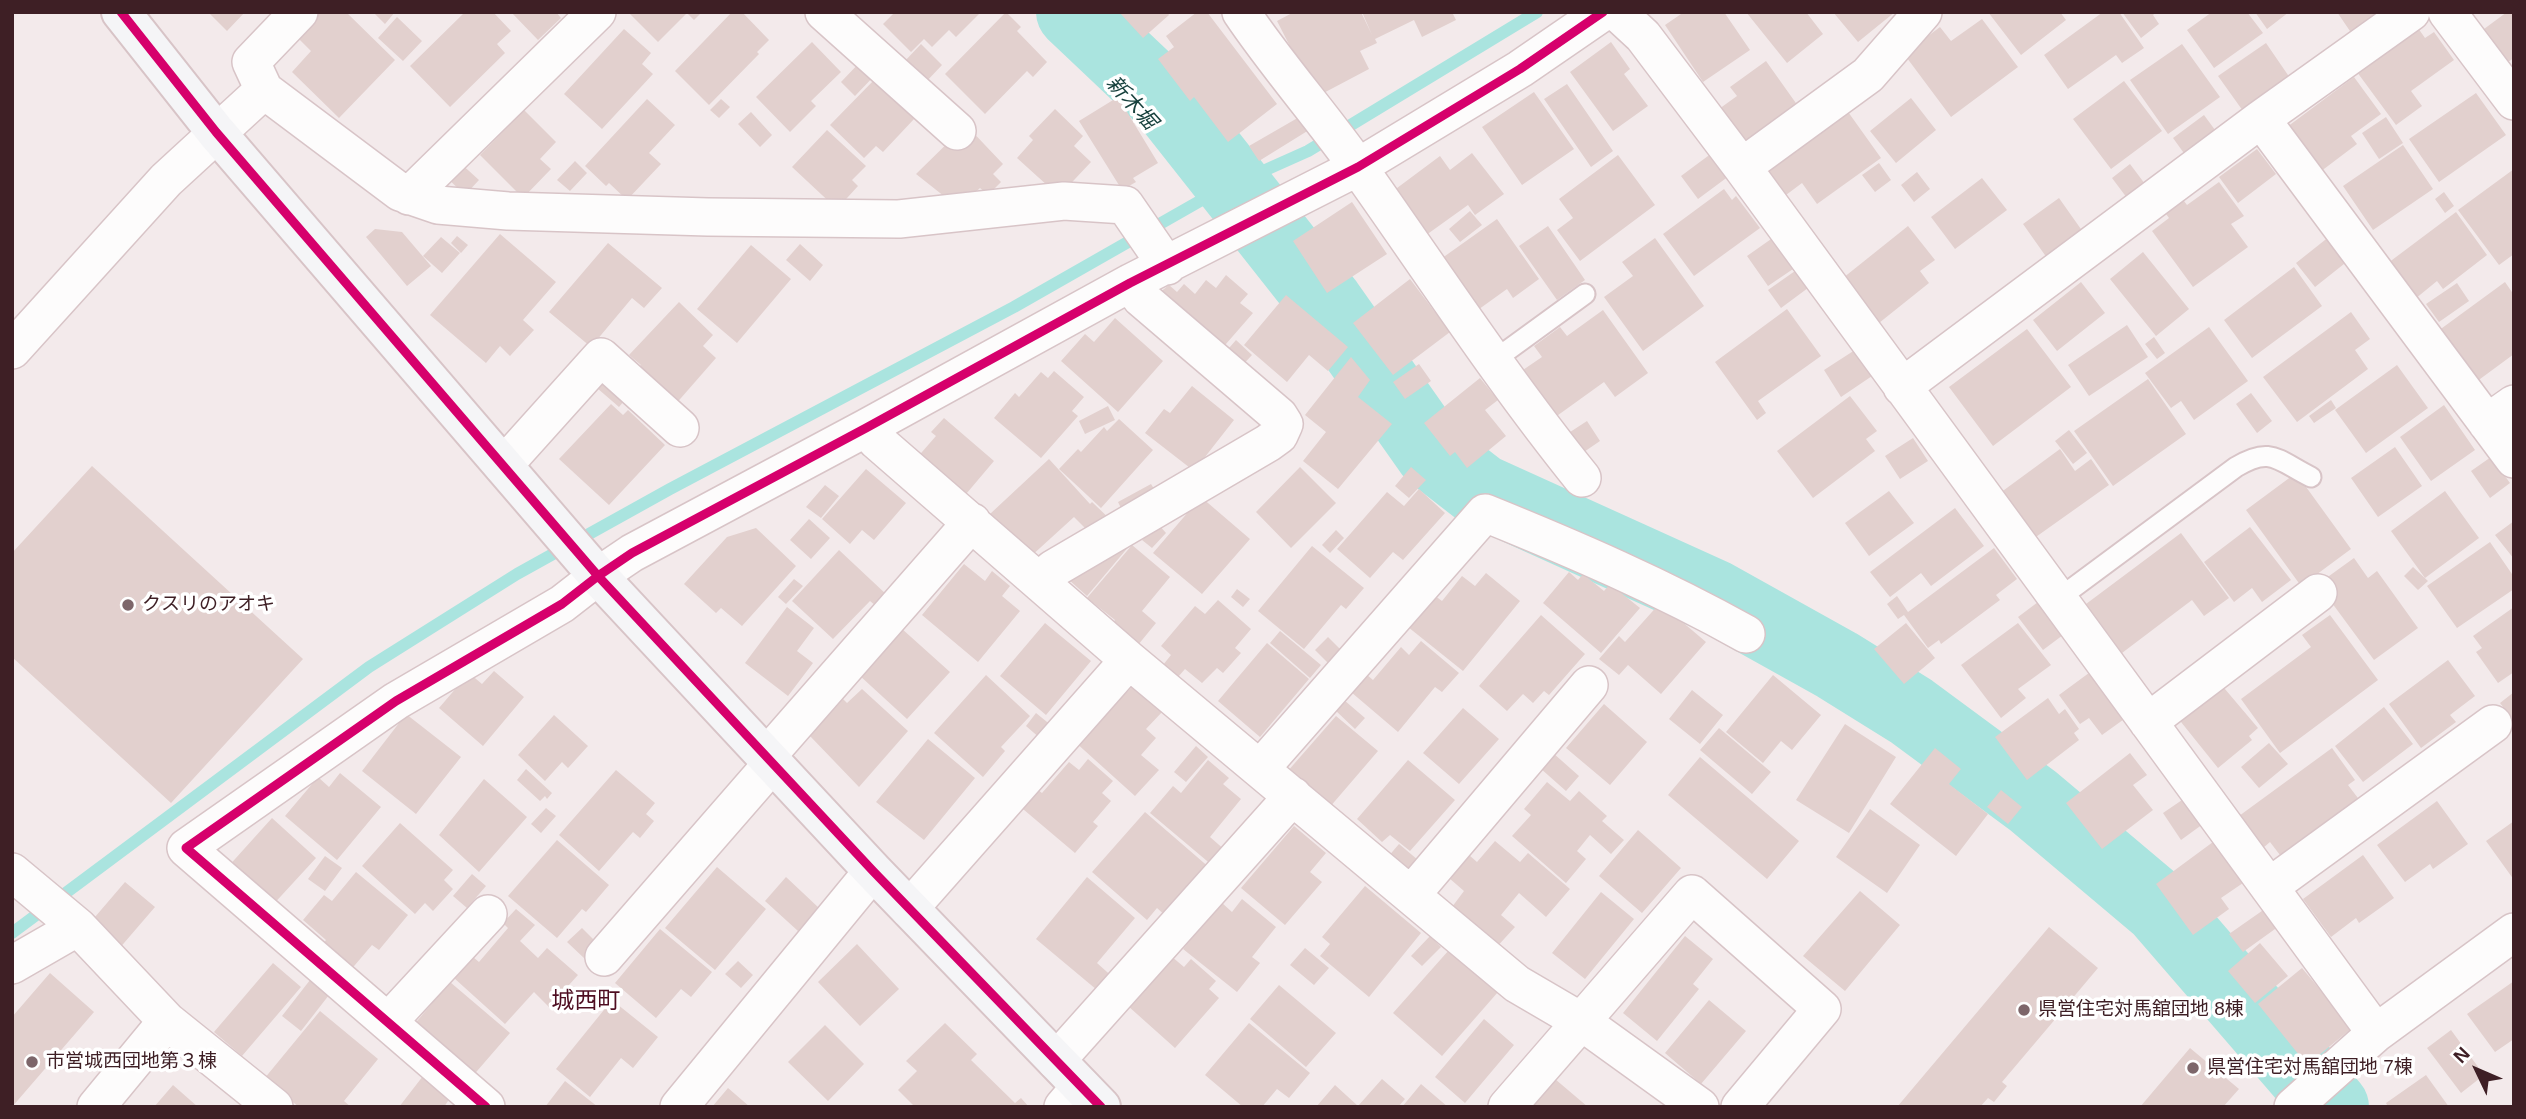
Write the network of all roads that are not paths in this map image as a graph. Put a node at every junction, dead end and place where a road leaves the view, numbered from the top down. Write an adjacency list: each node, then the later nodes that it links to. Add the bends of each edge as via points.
1 (121, 12): 15 (street)
2 (299, 12): 11 (street, via 251,62)
3 (597, 12): 18 (street)
4 (824, 12): 14 (street)
5 (1241, 12): 16 (street)
6 (1603, 12): 16 (street, via 1520,69)
7 (1617, 12): 17 (street, via 1643,36)
8 (1923, 12): 17 (street, via 1868,75)
9 (2411, 12): 13 (street)
10 (2447, 12): 12 (street)
11 (264, 90): 15 (street); 18 (street)
12 (2514, 101)
13 (2261, 119): 24 (street); 25 (street)
14 (957, 131)
15 (216, 132): 22 (street, via 166,180); 29 (street)
16 (1358, 167): 19 (street, via 1261,216); 23 (street)
17 (1742, 167): 24 (street)
18 (409, 196): 19 (street, via 438,205 508,211 708,217 899,219 1063,201 1125,205)
19 (1152, 244): 20 (street)
20 (1130, 283): 27 (street); 34 (street, via 1141,298 1279,416 1282,431)
21 (1585, 294): 23 (lane)
22 (12, 349)
23 (1493, 361): 31 (street)
24 (1902, 387): 36 (street)
25 (2501, 413): 28 (street)
26 (680, 428): 29 (street, via 601,357)
27 (866, 428): 32 (street); 33 (street, via 632,552)
28 (2514, 459)
29 (503, 466): 33 (street)
30 (2311, 477): 36 (lane, via 2264,454 2253,457)
31 (1582, 478)
32 (972, 522): 34 (street); 42 (street)
33 (597, 576): 42 (street); 55 (street, via 562,604 396,701 186,848)
34 (1039, 581): 38 (street)
35 (2318, 593): 40 (street)
36 (2058, 599): 40 (street)
37 (1746, 634): 43 (street, via 1682,599 1485,513)
38 (1129, 660): 43 (street); 49 (street)
39 (1589, 685): 47 (street)
40 (2147, 722): 46 (street)
41 (2493, 724): 46 (street)
42 (769, 761): 45 (street); 52 (street)
43 (1260, 769): 44 (street)
44 (1293, 796): 47 (street); 58 (street)
45 (873, 872): 49 (street); 62 (street)
46 (2269, 887): 57 (street)
47 (1410, 895): 56 (street, via 1517,984)
48 (46, 901): 53 (street); 54 (street)
49 (909, 909): 58 (street)
50 (488, 914): 55 (street)
51 (2514, 932): 57 (street)
52 (604, 957)
53 (12, 965)
54 (167, 1021): 59 (street); 60 (street)
55 (388, 1022): 61 (street)
56 (1582, 1022): 63 (street); 64 (street); 65 (street, via 1692,894 1822,1009)
57 (2375, 1033): 66 (street)
58 (1075, 1090)
59 (96, 1107)
60 (274, 1107)
61 (486, 1107)
62 (679, 1107)
63 (1507, 1107)
64 (1700, 1107)
65 (1740, 1107)
66 (2293, 1107)

